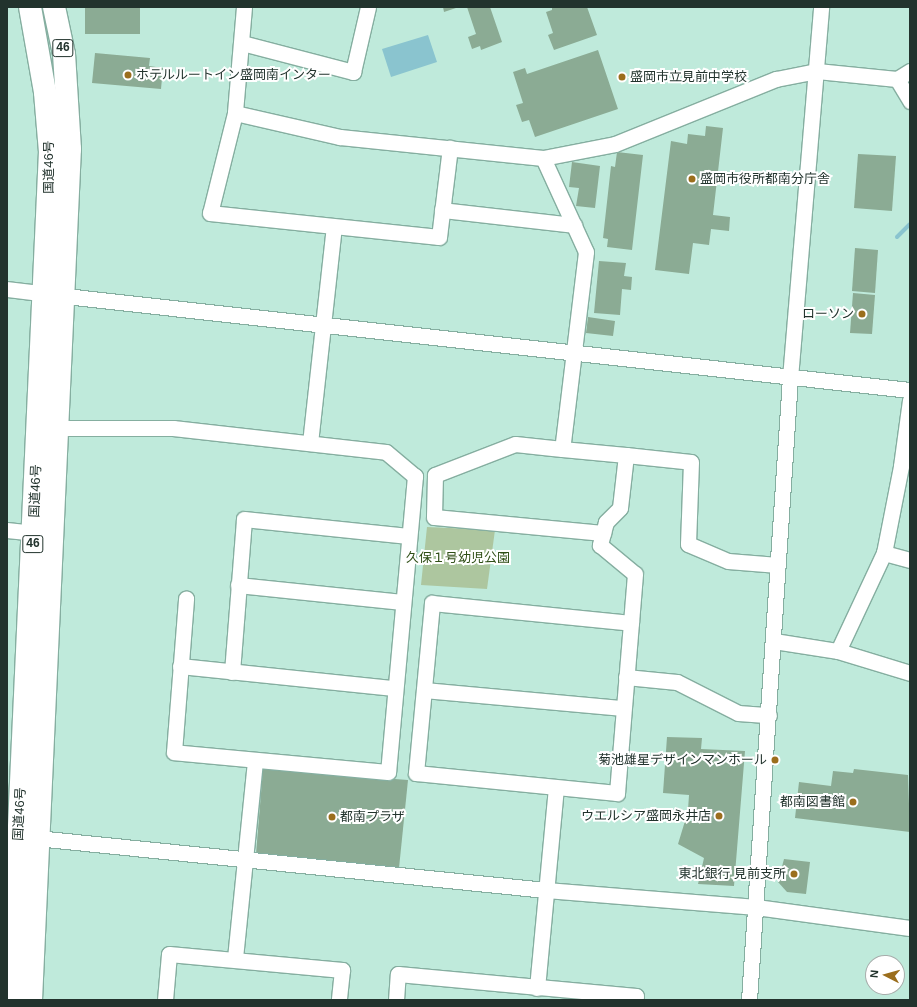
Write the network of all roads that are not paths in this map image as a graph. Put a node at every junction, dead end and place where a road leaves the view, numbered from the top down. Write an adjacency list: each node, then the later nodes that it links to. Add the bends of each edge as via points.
1 (30, 7): 18 (highway, 国道46号 / 46, via 45,89)
2 (54, 7): 18 (highway, 国道46号 / 46, via 68,90)
3 (244, 7): 6 (street)
4 (368, 7): 6 (street, via 354,72)
5 (821, 7): 7 (street)
6 (242, 43): 11 (street)
7 (817, 71): 9 (street); 13 (street, via 776,78 615,144); 21 (street)
8 (910, 71): 9 (street)
9 (897, 79): 10 (street)
10 (910, 101)
11 (235, 113): 12 (street, via 340,137); 16 (street, via 210,213)
12 (450, 148): 13 (street); 14 (street)
13 (543, 158): 15 (street)
14 (442, 210): 15 (street); 16 (street, via 439,237)
15 (574, 226): 20 (street, via 586,252)
16 (334, 227): 19 (street)
17 (7, 289): 18 (street)
18 (55, 295): 19 (street); 24 (highway, 国道46号 / 46)
19 (325, 325): 20 (street); 25 (street)
20 (576, 353): 21 (street); 26 (street)
21 (790, 378): 22 (street); 35 (street)
22 (910, 390)
23 (910, 400): 28 (street)
24 (48, 428): 25 (street, via 174,428); 30 (highway, 国道46号 / 46); 52 (highway, 国道46号 / 46)
25 (310, 443): 32 (street, via 386,452 415,476)
26 (562, 449): 27 (street); 31 (street, via 515,444 435,476 434,517)
27 (626, 455): 31 (street, via 620,508 606,522); 35 (street, via 691,462 688,544 728,561)
28 (906, 468): 33 (street)
29 (7, 530): 30 (street)
30 (34, 533): 52 (highway, 国道46号 / 46)
31 (603, 533): 39 (street, via 600,545 635,574)
32 (408, 536): 36 (street, via 244,519); 38 (street)
33 (884, 553): 34 (street); 41 (street)
34 (910, 560)
35 (778, 565): 40 (street)
36 (238, 585): 38 (street); 43 (street)
37 (186, 598): 42 (street)
38 (402, 602): 46 (street)
39 (631, 623): 45 (street); 47 (street, via 432,603)
40 (774, 640): 41 (street); 49 (street)
41 (838, 651): 44 (street)
42 (180, 666): 43 (street); 50 (street, via 174,752)
43 (232, 672): 46 (street)
44 (910, 674)
45 (626, 677): 48 (street); 49 (street, via 677,682 738,713)
46 (394, 688): 50 (street, via 388,772)
47 (424, 690): 48 (street); 51 (street, via 416,773)
48 (623, 708): 51 (street, via 617,793)
49 (769, 715): 55 (street)
50 (255, 761): 53 (street)
51 (556, 788): 54 (street)
52 (22, 836): 53 (street); 59 (highway, 国道46号 / 46); 60 (highway, 国道46号 / 46)
53 (245, 859): 54 (street); 57 (street)
54 (546, 890): 55 (street); 58 (street)
55 (756, 908): 56 (street); 65 (street)
56 (910, 928)
57 (235, 958): 61 (street, via 169,954); 62 (street, via 342,970)
58 (538, 988): 63 (street, via 398,974); 64 (street, via 636,996)
59 (11, 1000)
60 (31, 1000)
61 (165, 1000)
62 (338, 1000)
63 (396, 1000)
64 (635, 1000)
65 (749, 1000)

